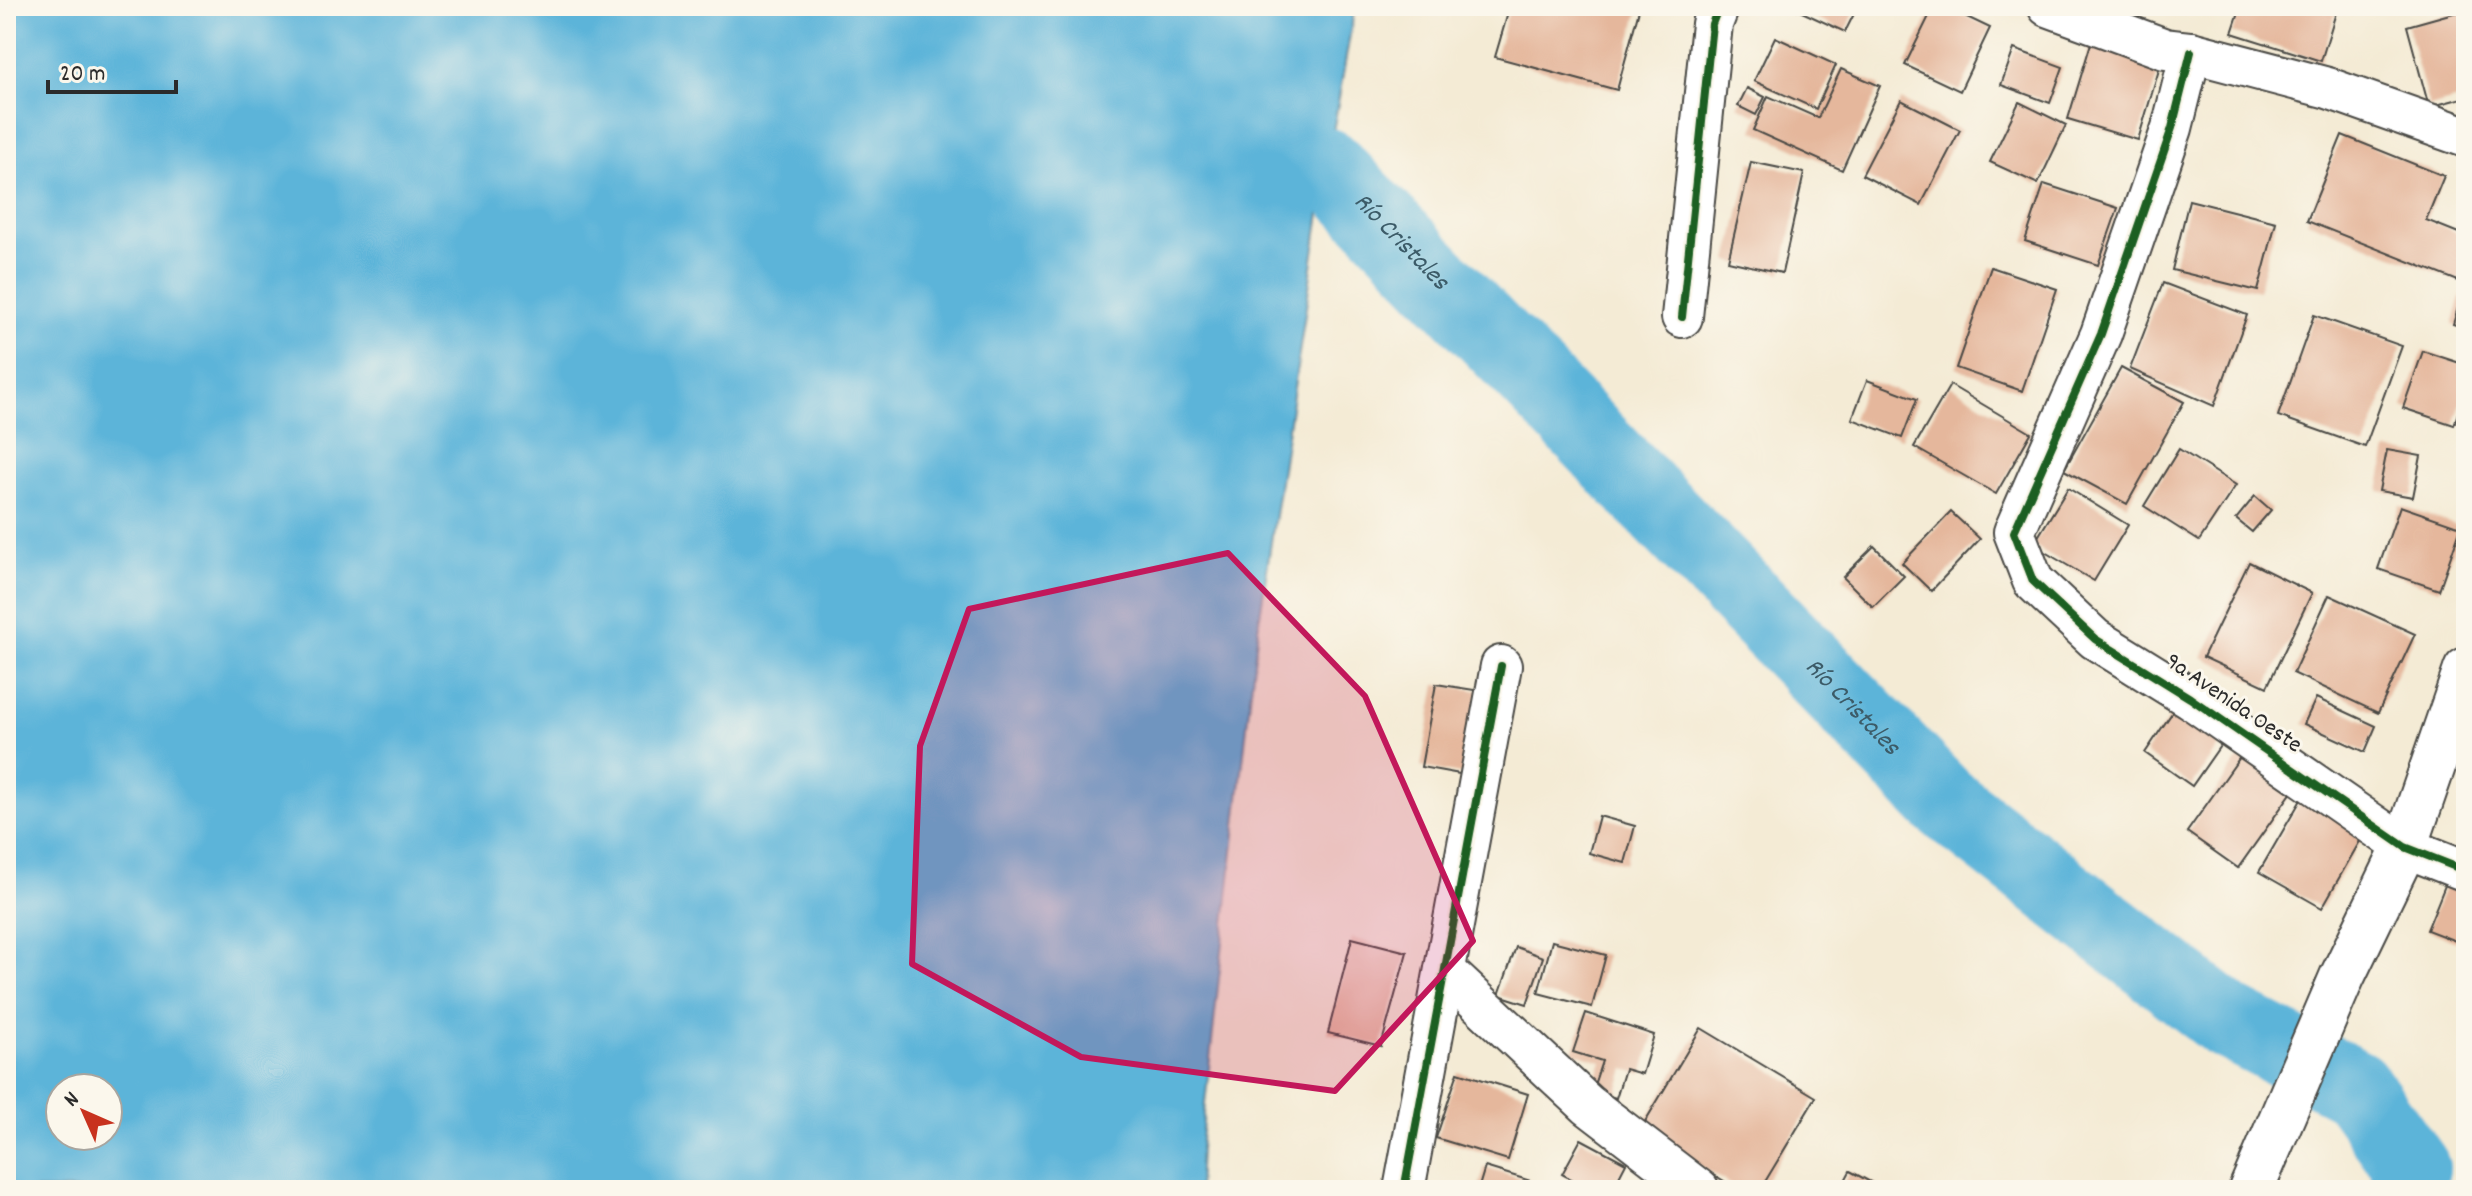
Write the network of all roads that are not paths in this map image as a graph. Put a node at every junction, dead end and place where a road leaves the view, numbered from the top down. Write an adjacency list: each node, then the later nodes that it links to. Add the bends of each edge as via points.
1 (1719, 6): 5 (street, via 1712,24)
2 (2048, 6): 3 (street, via 2165,49)
3 (2191, 52): 4 (street, via 2328,88); 8 (street, 9a Avenida Oeste, via 2172,128 2101,334 2014,532 2033,581 2095,639)
4 (2466, 137)
5 (1682, 317)
6 (1501, 666): 10 (street)
7 (2466, 670): 8 (street)
8 (2405, 847): 9 (street, 9a Avenida Oeste); 13 (street, via 2342,977)
9 (2466, 871)
10 (1445, 971): 11 (street); 12 (street, via 1588,1105)
11 (1404, 1190)
12 (1699, 1190)
13 (2251, 1190)

